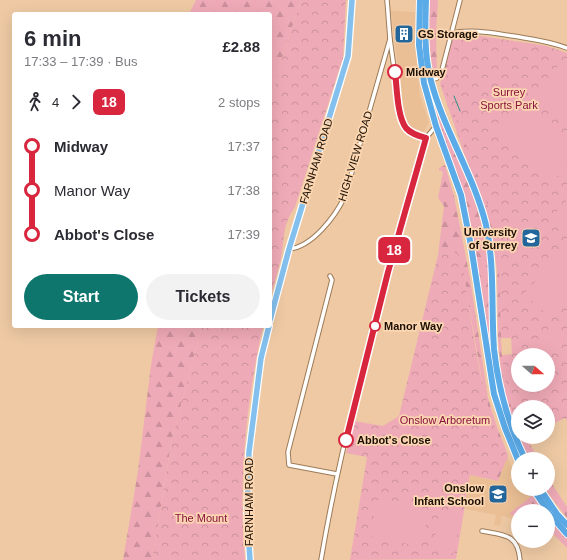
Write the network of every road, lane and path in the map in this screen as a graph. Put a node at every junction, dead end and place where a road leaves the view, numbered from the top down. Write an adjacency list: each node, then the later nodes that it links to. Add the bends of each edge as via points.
1 (352, 0): 15 (main road, FARNHAM ROAD, via 348,56)
2 (387, 0): 7 (street, HIGH VIEW ROAD)
3 (420, 0): 12 (highway, via 419,45)
4 (426, 0): 11 (highway, via 426,46)
5 (460, 0): 6 (street)
6 (451, 33): 8 (street, via 484,31 547,41); 11 (street, via 441,74)
7 (390, 39): 9 (street, HIGH VIEW ROAD); 10 (street, HIGH VIEW ROAD)
8 (567, 48)
9 (385, 57): 10 (street); 15 (street, HIGH VIEW ROAD, via 345,196 339,208 316,235 298,247)
10 (393, 58): 14 (street, HIGH VIEW ROAD, via 404,124 411,132)
11 (431, 81): 12 (street); 20 (highway, via 471,181 485,224 490,245 497,370 507,414)
12 (424, 82): 13 (highway)
13 (436, 126): 14 (street); 19 (highway, via 461,195 494,394)
14 (426, 138): 21 (street, via 388,272)
15 (289, 249): 17 (main road, FARNHAM ROAD)
16 (330, 276): 21 (street, via 332,280 288,452 289,465)
17 (272, 313)
18 (268, 328): 27 (main road, FARNHAM ROAD, via 261,358 249,452 247,515)
19 (515, 452)
20 (522, 452)
21 (337, 474): 28 (street)
22 (545, 496): 24 (highway)
23 (555, 519): 26 (highway)
24 (567, 525)
25 (482, 531): 29 (street, via 503,535 513,540 517,545)
26 (567, 534)
27 (250, 560)
28 (321, 560)
29 (520, 560)

